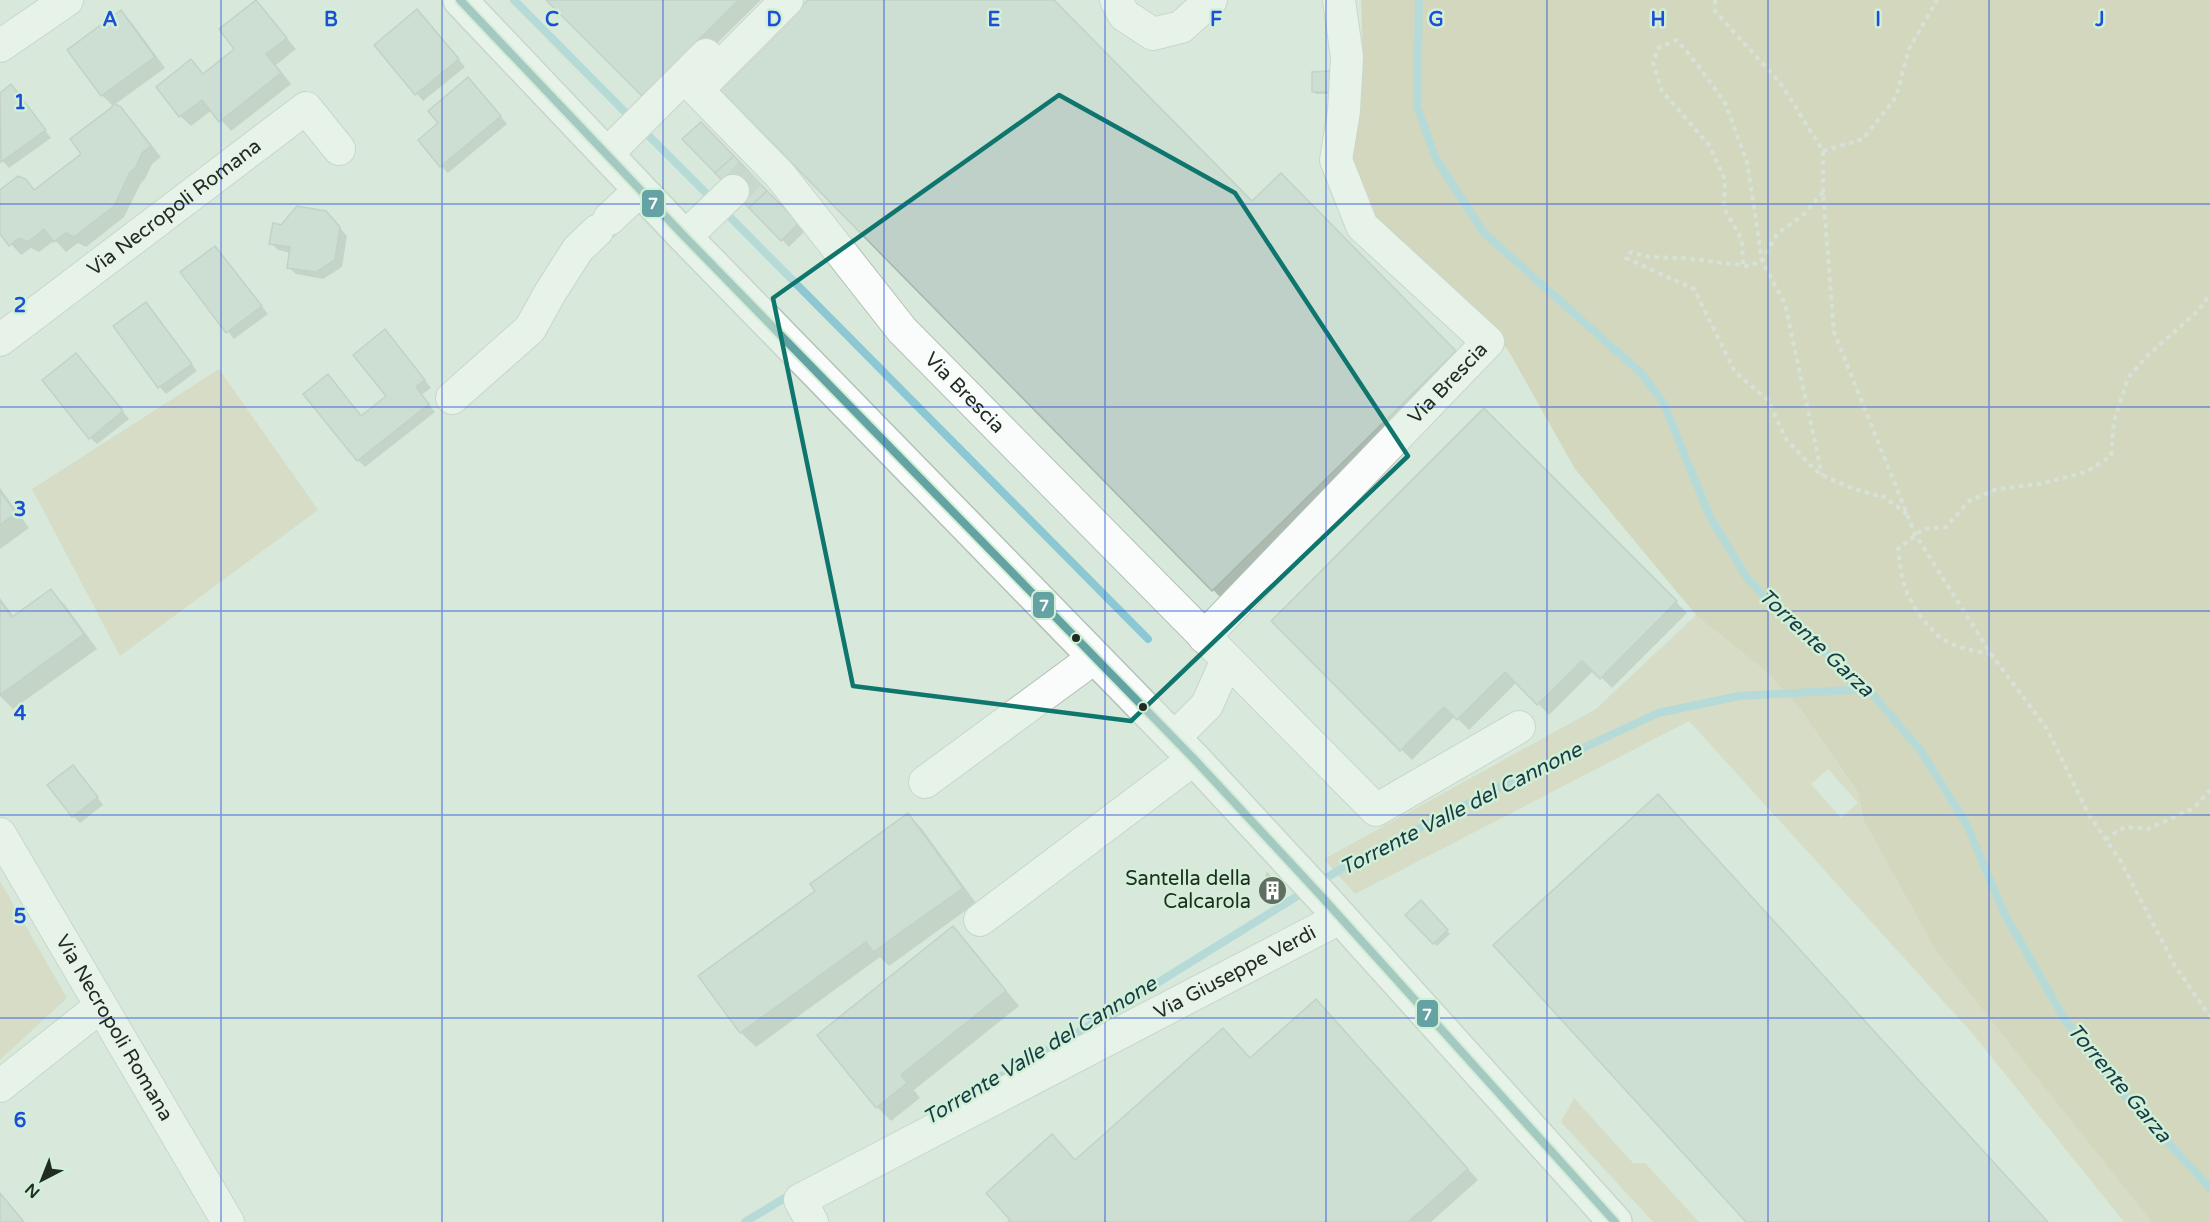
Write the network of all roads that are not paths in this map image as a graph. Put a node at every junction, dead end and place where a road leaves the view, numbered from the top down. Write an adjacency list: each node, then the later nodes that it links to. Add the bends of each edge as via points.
1 (67, 0): 8 (street)
2 (460, 0): 9 (main road)
3 (761, 0): 9 (street)
4 (788, 0): 11 (street, Via Brescia, via 697,90)
5 (1116, 0): 6 (street, via 1124,15 1153,34 1181,27)
6 (1211, 0)
7 (1339, 0): 16 (street, Via Brescia, via 1347,57 1336,160 1362,226 1488,342)
8 (0, 46)
9 (626, 135): 12 (main road)
10 (339, 149): 14 (street, Via Necropoli Romana, via 306,108)
11 (749, 174): 13 (street); 16 (street, Via Brescia, via 780,175 902,330)
12 (640, 190): 13 (main road); 15 (street, via 579,249 530,328)
13 (685, 237): 17 (main road)
14 (0, 340)
15 (452, 398)
16 (1204, 637): 18 (street, Via Brescia)
17 (1095, 657): 20 (main road); 21 (street)
18 (1227, 660): 19 (street, Via Brescia, via 1376,810); 20 (street, via 1207,705)
19 (1519, 727)
20 (1192, 757): 23 (main road); 24 (street)
21 (925, 782)
22 (0, 834): 25 (street, Via Necropoli Romana)
23 (1321, 897): 28 (street, Via Giuseppe Verdi, via 800,1200); 29 (main road)
24 (980, 920)
25 (101, 1006): 26 (street); 27 (street, Via Necropoli Romana)
26 (0, 1086)
27 (228, 1222)
28 (812, 1222)
29 (1615, 1222)

